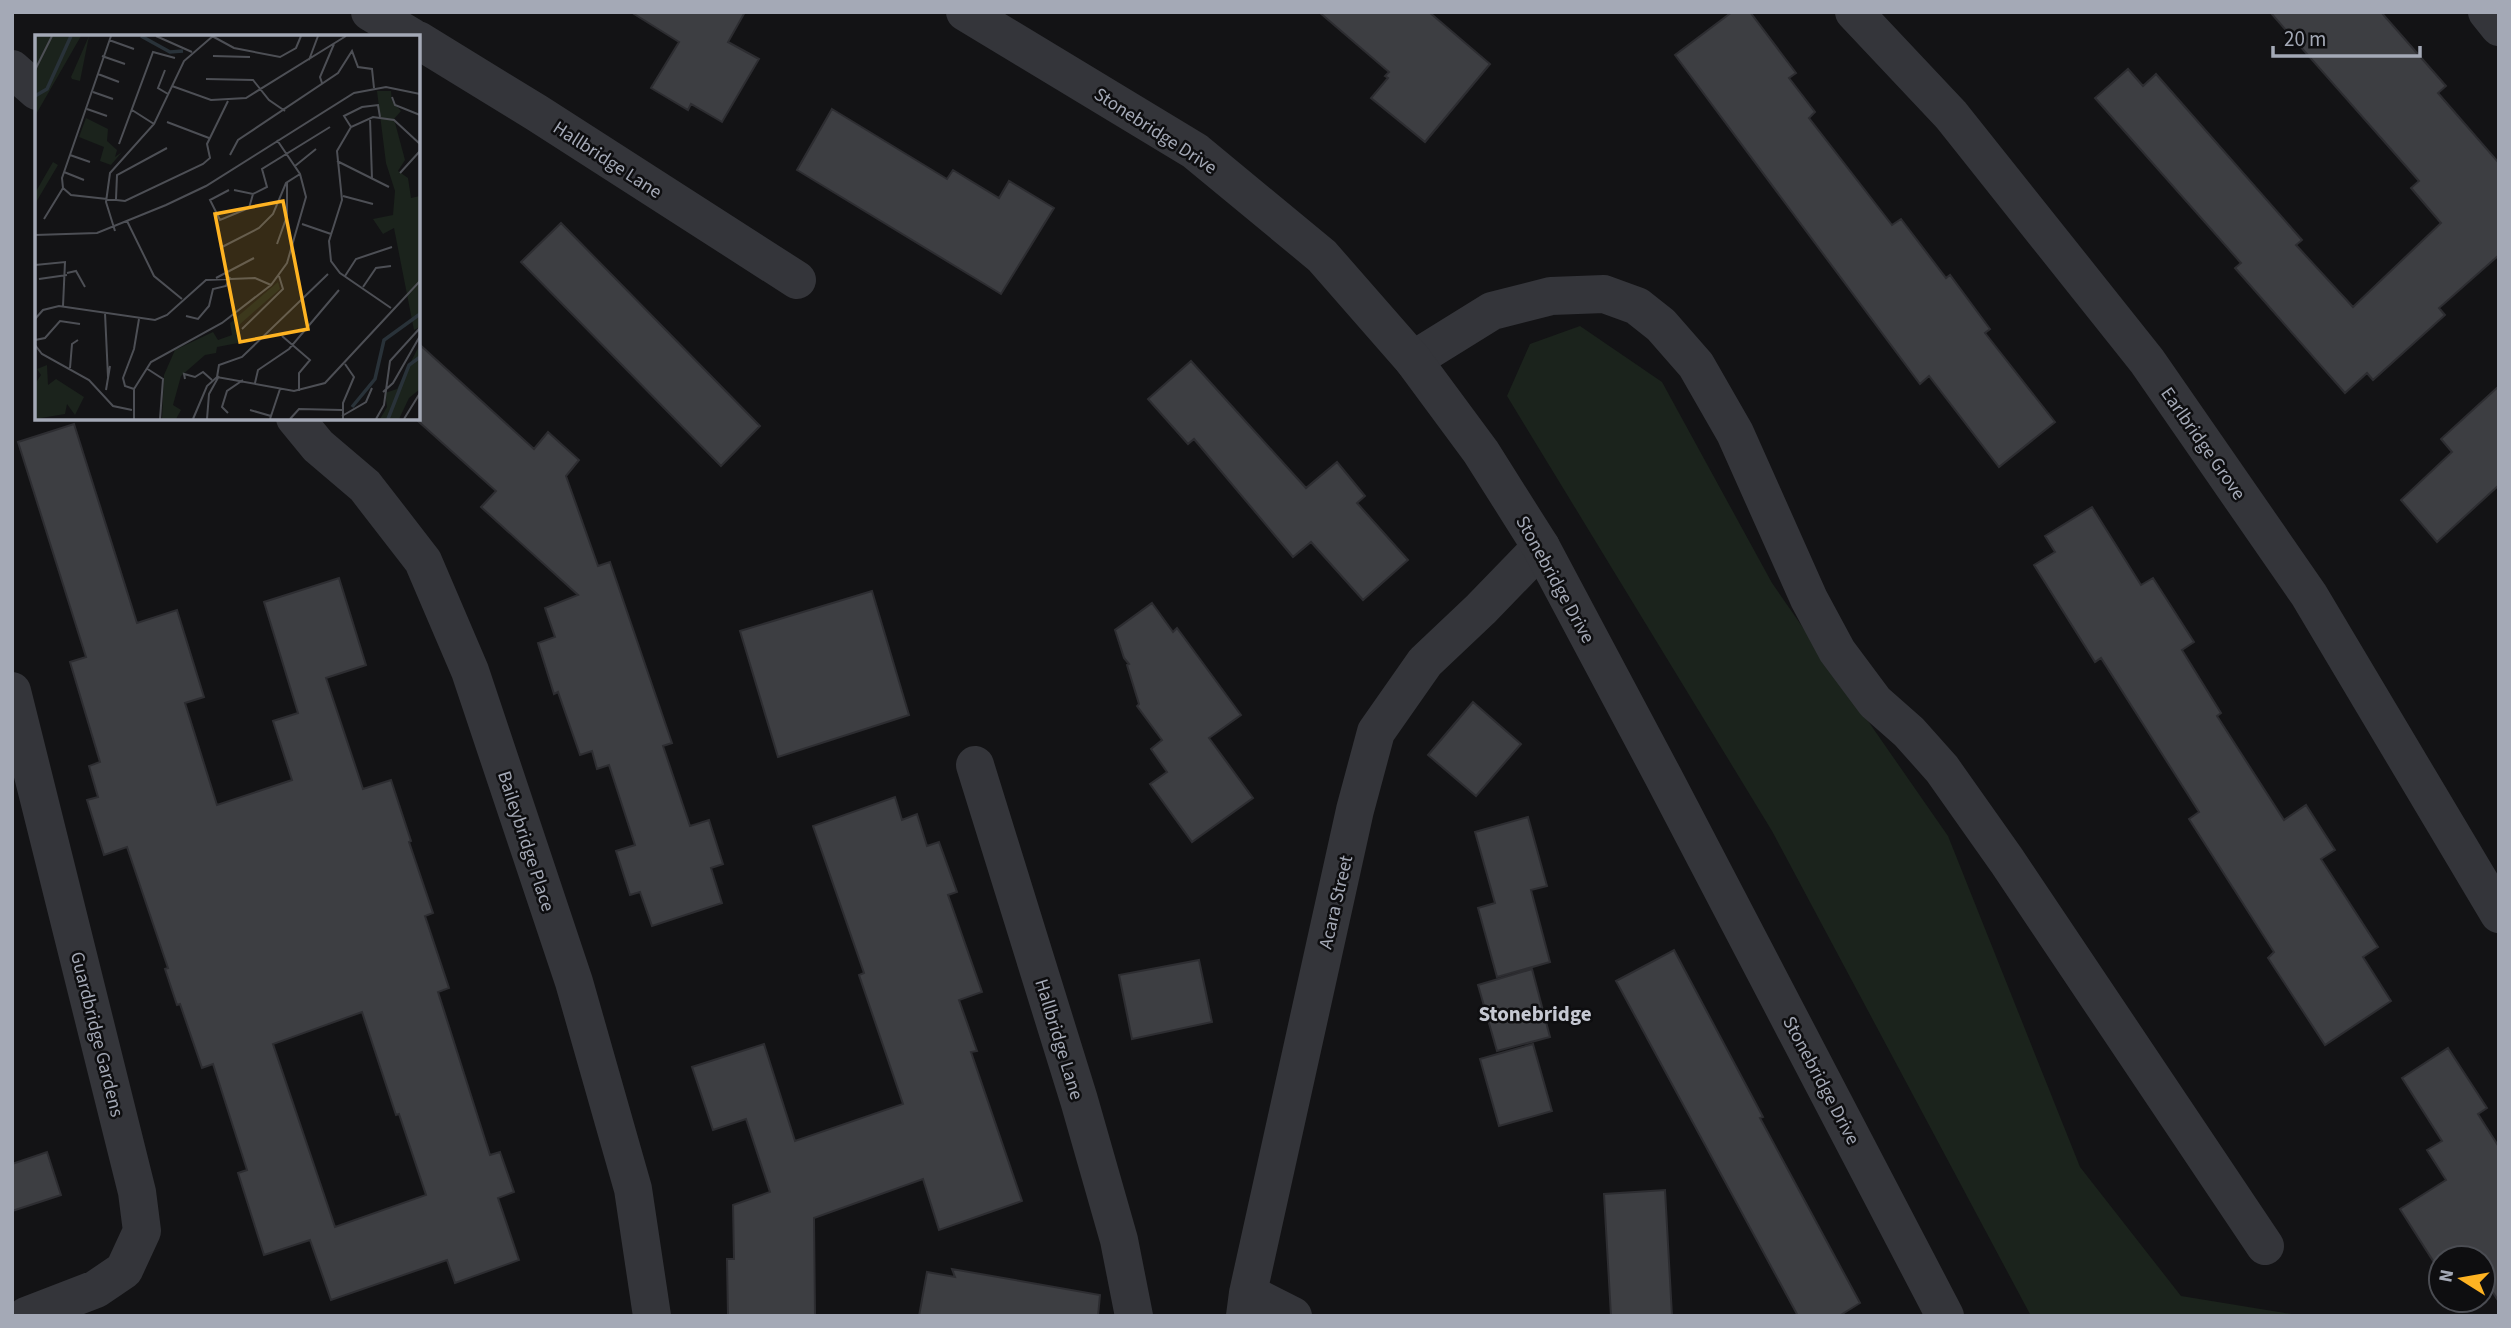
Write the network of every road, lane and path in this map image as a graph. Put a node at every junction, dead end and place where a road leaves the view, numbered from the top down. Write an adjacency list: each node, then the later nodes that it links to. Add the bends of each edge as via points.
1 (370, 12): 6 (street)
2 (965, 12): 11 (street, Stonebridge Drive, via 1195,151 1322,256)
3 (1854, 12): 16 (street, Earlbridge Grove, via 1951,116 2147,361 2309,595)
4 (2487, 12): 5 (street)
5 (2499, 27)
6 (409, 35)
7 (420, 41): 10 (street, Hallbridge Lane)
8 (12, 69): 9 (street)
9 (35, 89)
10 (797, 280)
11 (1413, 360): 13 (street, Stonebridge Drive); 17 (street, via 1492,310 1551,296 1604,294 1637,306 1661,325 1696,365 1735,433 1808,599 1837,651 1875,702 1942,769)
12 (297, 420): 20 (street, Baileybridge Place, via 318,446 365,486 423,561 470,671 582,1008 633,1189)
13 (1541, 547): 18 (street, Acara Street, via 1425,662 1376,732); 23 (street, Stonebridge Drive)
14 (12, 691): 19 (street, Guardbridge Gardens, via 137,1192 142,1231 124,1270 96,1289)
15 (975, 765): 21 (street, Hallbridge Lane, via 1079,1100 1119,1240)
16 (2499, 914)
17 (2264, 1246)
18 (1246, 1305): 22 (street)
19 (26, 1316)
20 (652, 1316)
21 (1134, 1316)
22 (1293, 1316)
23 (1945, 1316)

